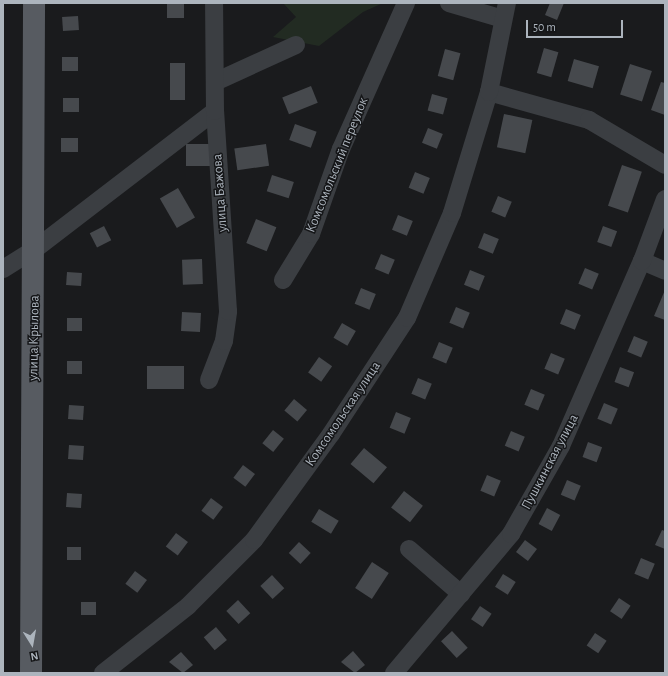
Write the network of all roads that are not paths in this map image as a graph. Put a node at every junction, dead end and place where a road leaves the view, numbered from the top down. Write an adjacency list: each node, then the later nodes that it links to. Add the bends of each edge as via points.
1 (34, 3): 12 (main road, улица Крылова)
2 (214, 3): 7 (street, улица Бажова)
3 (406, 3): 16 (street, Комсомольский переулок, via 341,149 311,234)
4 (449, 3): 5 (street)
5 (505, 11): 8 (street, Комсомольская улица)
6 (296, 45): 7 (street)
7 (214, 82): 9 (street, улица Бажова)
8 (489, 92): 10 (street, via 589,120); 21 (street, Комсомольская улица, via 452,213 407,318 336,427 254,540 188,606)
9 (215, 111): 12 (street); 17 (street, улица Бажова, via 228,311 224,341)
10 (665, 165)
11 (665, 199): 13 (street, Пушкинская улица)
12 (34, 250): 14 (street); 20 (main road, улица Крылова)
13 (642, 261): 15 (street); 19 (street, Пушкинская улица, via 561,446 511,534)
14 (3, 269)
15 (665, 271)
16 (283, 280)
17 (209, 380)
18 (410, 549): 19 (street)
19 (461, 594): 22 (street, Пушкинская улица)
20 (30, 673)
21 (104, 673)
22 (394, 673)

